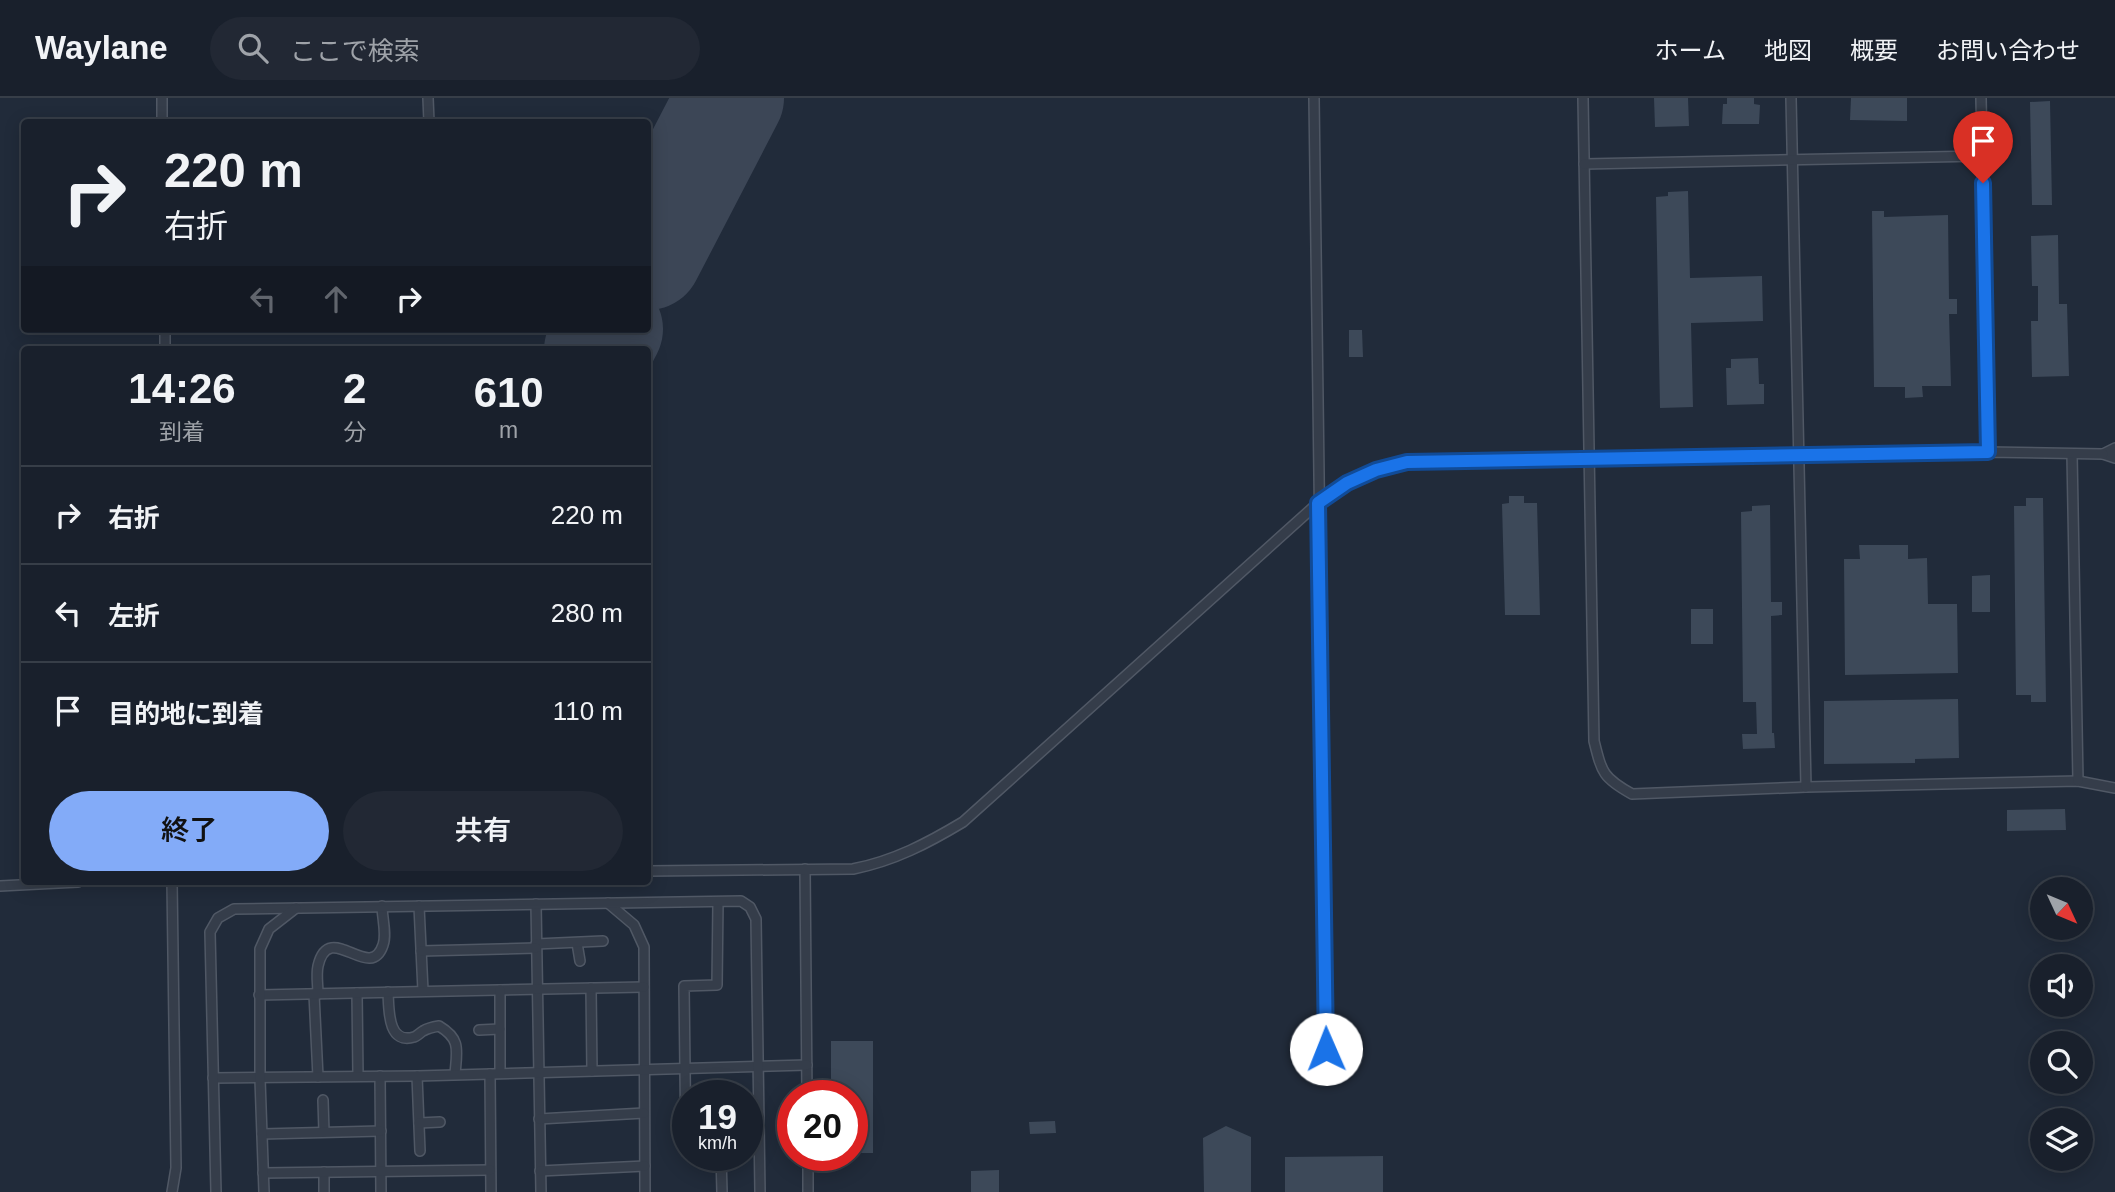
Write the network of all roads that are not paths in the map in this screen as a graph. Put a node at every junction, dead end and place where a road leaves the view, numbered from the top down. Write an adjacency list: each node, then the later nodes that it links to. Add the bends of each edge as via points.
1 (162, 98): 7 (lane)
2 (428, 98): 8 (lane)
3 (1314, 98): 19 (lane)
4 (1583, 98): 11 (lane)
5 (1791, 98): 10 (lane)
6 (1981, 98): 9 (lane)
7 (162, 119)
8 (429, 119)
9 (1982, 156): 10 (lane); 13 (lane)
10 (1793, 161): 11 (lane); 16 (lane)
11 (1584, 164): 18 (lane)
12 (2115, 448): 15 (lane)
13 (1988, 452): 14 (lane); 16 (lane)
14 (2071, 454): 15 (lane); 20 (lane)
15 (2103, 454): 17 (lane)
16 (1799, 455): 18 (lane); 21 (lane)
17 (2115, 458)
18 (1589, 459): 19 (lane, via 1407,462 1347,483); 21 (lane, via 1594,741 1601,767 1612,783 1632,794)
19 (1318, 503): 23 (lane, via 963,822 878,864); 63 (lane)
20 (2078, 781): 21 (lane); 22 (lane)
21 (1806, 787)
22 (2115, 788)
23 (805, 869): 24 (lane); 52 (lane)
24 (651, 871)
25 (21, 885): 27 (lane)
26 (172, 885): 86 (lane, via 176,1168)
27 (0, 886)
28 (718, 902): 29 (lane); 53 (lane, via 741,901 756,919); 55 (lane, via 717,985 684,986)
29 (608, 903): 30 (lane); 39 (lane, via 634,925 644,947)
30 (536, 904): 32 (lane); 36 (lane)
31 (382, 906): 32 (lane); 33 (lane); 46 (lane, via 384,944 377,955 367,959 345,948 332,948 322,955)
32 (419, 906): 37 (lane)
33 (297, 907): 47 (lane, via 269,929 260,949); 65 (lane, via 234,909 218,918 211,932)
34 (603, 941): 35 (lane)
35 (577, 943): 36 (lane); 38 (lane)
36 (536, 946): 37 (lane); 41 (lane)
37 (421, 951): 44 (lane)
38 (580, 961)
39 (644, 987): 40 (lane); 54 (lane)
40 (590, 988): 41 (lane); 56 (lane)
41 (537, 989): 42 (lane); 57 (lane)
42 (500, 990): 44 (lane); 48 (lane)
43 (388, 992): 44 (lane); 45 (lane); 58 (lane, via 390,1024 396,1033 415,1037 439,1026 452,1034 457,1046)
44 (423, 992)
45 (357, 993): 46 (lane); 51 (lane)
46 (316, 994): 47 (lane); 64 (lane)
47 (259, 995): 66 (lane)
48 (500, 1029): 49 (lane); 59 (lane)
49 (479, 1030)
50 (345, 1034): 51 (lane)
51 (357, 1034): 60 (lane)
52 (807, 1065): 53 (lane); 68 (lane)
53 (758, 1068): 55 (lane); 95 (lane)
54 (644, 1070): 55 (lane); 56 (lane); 70 (lane)
55 (684, 1070): 67 (lane)
56 (592, 1072): 57 (lane)
57 (538, 1073): 59 (lane); 71 (lane)
58 (455, 1074): 59 (lane); 62 (lane)
59 (495, 1074): 79 (lane)
60 (358, 1076): 61 (lane); 64 (lane)
61 (380, 1076): 62 (lane); 74 (lane)
62 (417, 1076): 73 (lane)
63 (1327, 1076)
64 (318, 1077): 66 (lane)
65 (213, 1078): 66 (lane); 87 (lane)
66 (260, 1079): 76 (lane)
67 (684, 1080)
68 (807, 1080)
69 (323, 1100): 75 (lane)
70 (644, 1113): 71 (lane); 78 (lane)
71 (539, 1119): 81 (lane)
72 (440, 1122): 73 (lane)
73 (419, 1123): 77 (lane)
74 (381, 1131): 75 (lane); 80 (lane)
75 (324, 1132): 76 (lane)
76 (262, 1134): 85 (lane)
77 (420, 1151)
78 (645, 1166): 81 (lane); 93 (lane)
79 (490, 1170): 80 (lane); 91 (lane)
80 (381, 1171): 84 (lane); 90 (lane)
81 (540, 1171): 92 (lane)
82 (721, 1171): 94 (lane)
83 (808, 1171): 96 (lane)
84 (324, 1172): 85 (lane); 89 (lane)
85 (263, 1173): 88 (lane)
86 (172, 1192)
87 (216, 1192)
88 (264, 1192)
89 (324, 1192)
90 (382, 1192)
91 (491, 1192)
92 (541, 1192)
93 (645, 1192)
94 (722, 1192)
95 (761, 1192)
96 (808, 1192)

